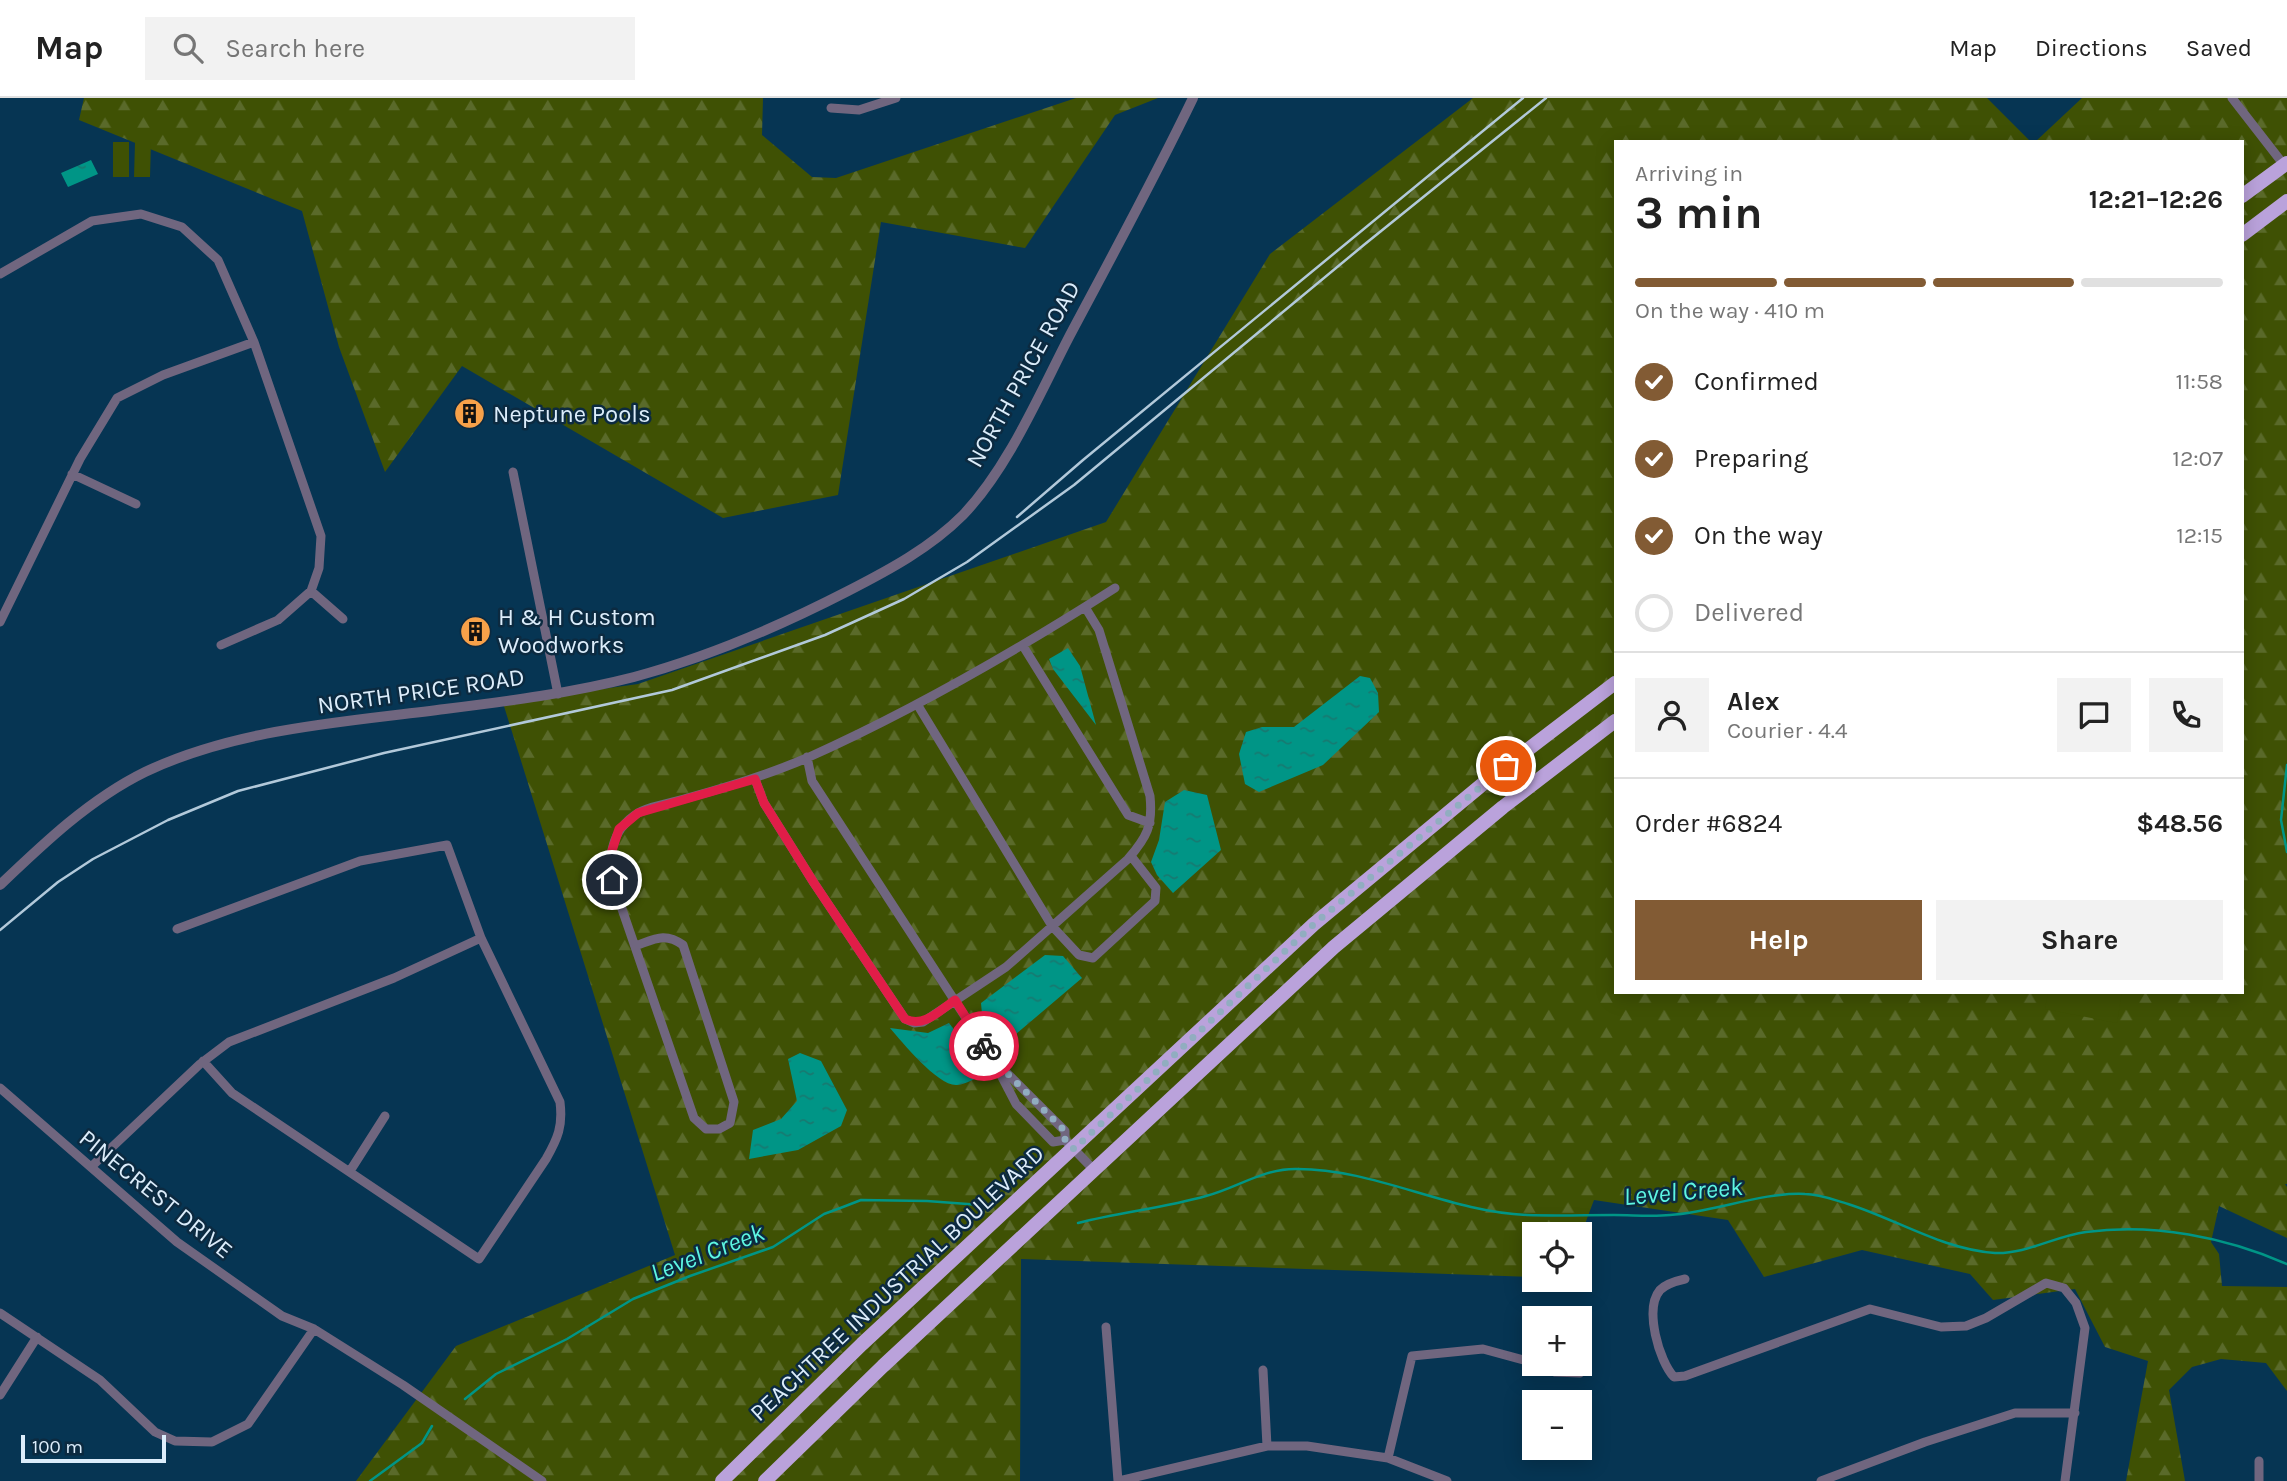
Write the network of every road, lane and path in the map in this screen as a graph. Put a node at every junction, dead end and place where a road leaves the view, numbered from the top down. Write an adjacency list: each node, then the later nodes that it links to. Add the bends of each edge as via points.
1 (896, 98): 4 (street, via 859,110)
2 (1193, 98): 22 (street, NORTH PRICE ROAD, via 1013,444 967,510 939,538 880,575 791,620 636,676)
3 (2232, 98): 5 (street)
4 (831, 108)
5 (2286, 164): 6 (highway)
6 (2244, 195)
7 (2287, 201): 8 (highway)
8 (2244, 233)
9 (0, 274): 10 (street, via 92,221 141,214 182,227 218,260)
10 (254, 342): 12 (street, via 163,375 117,398); 15 (street, via 321,536 319,568)
11 (513, 472): 22 (street)
12 (72, 474): 13 (street); 18 (street)
13 (136, 504)
14 (1115, 588): 16 (street)
15 (311, 591): 17 (street); 19 (street, via 278,620)
16 (1085, 607): 20 (street); 27 (street, via 1099,630 1150,796)
17 (343, 619)
18 (0, 622)
19 (221, 645)
20 (1023, 646): 23 (street); 27 (street, via 1128,816)
21 (1614, 684): 39 (highway, PEACHTREE INDUSTRIAL BOULEVARD, via 1484,783 1314,924)
22 (558, 694): 29 (street, NORTH PRICE ROAD, via 322,725 191,754 143,773 89,806)
23 (917, 705): 25 (street); 30 (street)
24 (1614, 722): 42 (highway, PEACHTREE INDUSTRIAL BOULEVARD, via 1334,947)
25 (807, 757): 26 (street); 34 (street, via 812,781)
26 (755, 779): 33 (street, via 638,813 619,829 609,860); 34 (street, via 764,803 905,1019 923,1022)
27 (1150, 823): 28 (street, via 1143,843)
28 (1131, 856): 30 (street); 30 (street, via 1156,888 1155,901 1093,958 1079,955)
29 (0, 885)
30 (1052, 926): 34 (street, via 1006,967)
31 (177, 929): 32 (street, via 360,861 447,845)
32 (481, 938): 36 (street, via 394,978 229,1042); 41 (street, via 560,1101 562,1122 546,1159 479,1259)
33 (635, 946): 33 (street, via 694,1118 706,1129 719,1129 730,1123 734,1102 683,944 672,937)
34 (955, 1000): 35 (street)
35 (992, 1058): 39 (street, via 1065,1131); 39 (street, via 1016,1104 1053,1142)
36 (203, 1061): 40 (street); 41 (street, via 233,1093)
37 (0, 1088): 40 (street, PINECREST DRIVE)
38 (385, 1116): 41 (street)
39 (1069, 1145): 42 (street); 56 (highway, PEACHTREE INDUSTRIAL BOULEVARD)
40 (91, 1167): 46 (street, PINECREST DRIVE, via 177,1242 282,1316)
41 (350, 1171)
42 (1095, 1171): 57 (highway, PEACHTREE INDUSTRIAL BOULEVARD)
43 (1685, 1279): 51 (street, via 1659,1291 1652,1316 1665,1367 1674,1377 1870,1309 1941,1327 1966,1326 2046,1283 2056,1284 2076,1303 2085,1328)
44 (0, 1313): 47 (street)
45 (1106, 1327): 58 (street)
46 (314, 1329): 47 (street, via 248,1423 212,1442 175,1441 155,1432 100,1380); 55 (street, PINECREST DRIVE)
47 (37, 1337): 50 (street)
48 (1522, 1360): 53 (street, via 1483,1349 1412,1356)
49 (1263, 1370): 52 (street)
50 (0, 1395)
51 (2075, 1413): 60 (street, via 2015,1413); 61 (street)
52 (1267, 1446): 53 (street, via 1307,1446); 58 (street)
53 (1388, 1458): 59 (street)
54 (2259, 1461): 62 (street)
55 (542, 1481)
56 (722, 1481)
57 (765, 1481)
58 (1118, 1481)
59 (1447, 1481)
60 (1821, 1481)
61 (2065, 1481)
62 (2259, 1481)

